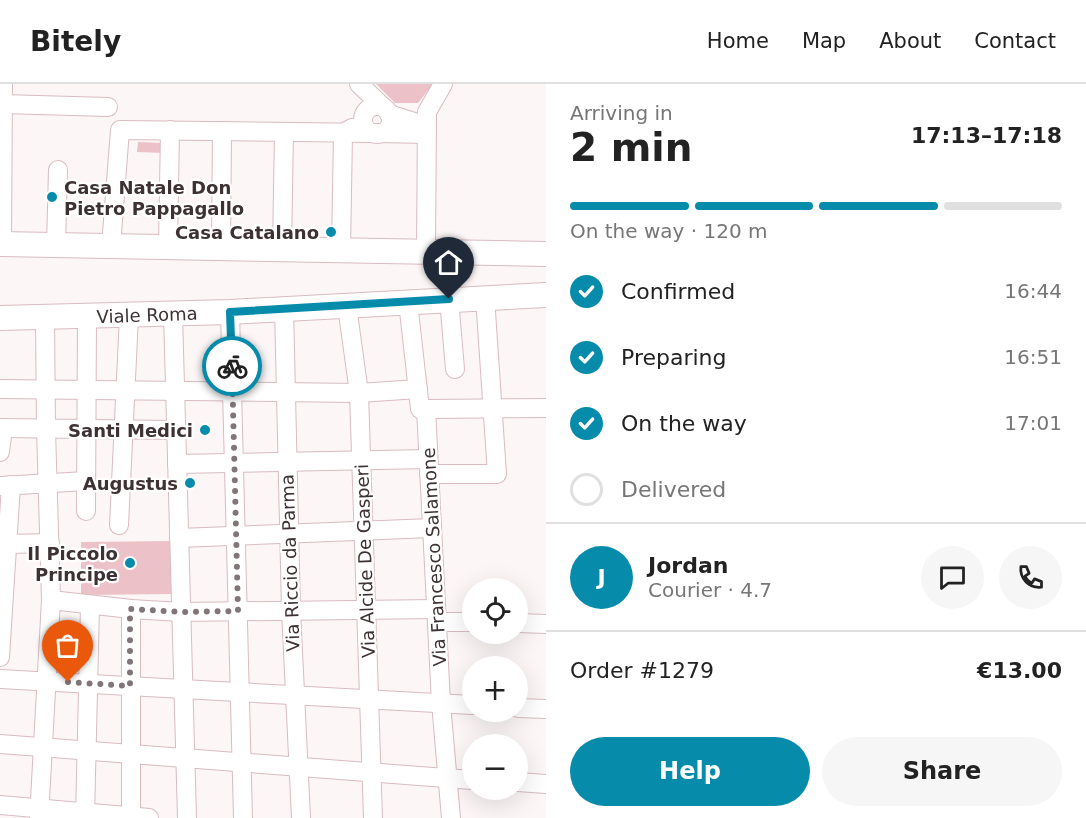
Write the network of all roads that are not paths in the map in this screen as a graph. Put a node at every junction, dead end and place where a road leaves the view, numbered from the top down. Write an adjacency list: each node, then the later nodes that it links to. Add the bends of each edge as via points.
1 (3, 84): 4 (street)
2 (357, 84): 6 (street); 7 (street)
3 (443, 84): 9 (street, via 429,105)
4 (2, 104): 5 (street); 14 (street)
5 (108, 107)
6 (386, 111): 7 (street, via 389,126); 7 (street, via 371,107); 9 (street)
7 (370, 126): 9 (street); 12 (street)
8 (170, 130): 10 (street); 16 (street, via 120,130); 17 (street)
9 (427, 130): 21 (street)
10 (222, 131): 11 (street); 18 (street)
11 (284, 132): 12 (street); 19 (street)
12 (343, 133): 20 (street)
13 (58, 171): 15 (street)
14 (1, 244): 15 (street)
15 (56, 245): 16 (street)
16 (111, 246): 17 (street)
17 (168, 246): 18 (street)
18 (220, 248): 19 (street)
19 (282, 248): 20 (street)
20 (341, 250): 21 (street)
21 (426, 251): 22 (street)
22 (546, 254)
23 (546, 295): 24 (street, Viale Roma)
24 (485, 297): 25 (street, Viale Roma); 47 (street)
25 (449, 299): 26 (street, Viale Roma); 35 (street)
26 (408, 302): 27 (street, Viale Roma); 37 (street, Via Francesco Salamone)
27 (347, 306): 28 (street, Viale Roma); 44 (street, Via Alcide De Gasperi)
28 (284, 308): 29 (street, Viale Roma); 43 (street, Via Riccio da Parma)
29 (230, 312): 30 (street, Viale Roma); 42 (street)
30 (173, 314): 31 (street, Viale Roma); 41 (street)
31 (129, 316): 33 (street, Viale Roma); 40 (street)
32 (45, 317): 33 (street, Viale Roma); 34 (street, Viale Roma); 38 (street)
33 (87, 317): 39 (street)
34 (0, 318)
35 (455, 369)
36 (0, 389): 38 (street)
37 (418, 389): 44 (street); 46 (street, Via Francesco Salamone, via 420,409)
38 (46, 390): 39 (street); 49 (street)
39 (87, 390): 40 (street); 50 (street)
40 (126, 390): 41 (street); 51 (street)
41 (175, 391): 42 (street); 52 (street)
42 (232, 391): 43 (street); 56 (street)
43 (285, 392): 44 (street); 55 (street, Via Riccio da Parma)
44 (359, 393): 54 (street, Via Alcide De Gasperi)
45 (546, 408): 47 (street)
46 (426, 409): 47 (street); 58 (street, Via Francesco Salamone)
47 (493, 409): 58 (street, via 497,474)
48 (2, 428): 49 (street); 53 (street)
49 (46, 429): 50 (street); 60 (street)
50 (86, 429): 51 (street); 59 (street)
51 (124, 430): 52 (street); 63 (street)
52 (176, 430): 57 (street)
53 (0, 452)
54 (362, 460): 55 (street); 58 (street); 65 (street, Via Alcide De Gasperi)
55 (287, 462): 56 (street); 66 (street, Via Riccio da Parma)
56 (234, 463): 57 (street); 67 (street)
57 (177, 464): 68 (street)
58 (429, 466): 64 (street, Via Francesco Salamone)
59 (86, 481): 60 (street); 62 (street)
60 (48, 482): 61 (street); 69 (street)
61 (6, 485): 70 (street)
62 (86, 511)
63 (119, 525)
64 (432, 528): 65 (street); 78 (street, Via Francesco Salamone)
65 (364, 531): 66 (street); 74 (street, Via Alcide De Gasperi)
66 (289, 534): 67 (street); 75 (street, Via Riccio da Parma)
67 (236, 536): 68 (street); 76 (street)
68 (179, 538): 77 (street)
69 (50, 543): 70 (street); 71 (street)
70 (8, 544): 82 (street)
71 (51, 600): 72 (street); 84 (street)
72 (90, 605): 73 (street); 85 (street)
73 (130, 609): 77 (street); 86 (street)
74 (367, 609): 75 (street); 78 (street); 90 (street, Via Alcide De Gasperi)
75 (291, 610): 76 (street); 89 (street, Via Riccio da Parma)
76 (238, 611): 77 (street); 88 (street)
77 (181, 612): 87 (street)
78 (437, 615): 79 (street); 91 (street, Via Francesco Salamone)
79 (462, 620)
80 (528, 623): 81 (street)
81 (546, 624)
82 (0, 657)
83 (0, 679): 84 (street)
84 (47, 681): 85 (street); 96 (street)
85 (89, 684): 86 (street); 97 (street)
86 (130, 686): 87 (street); 98 (street)
87 (183, 689): 88 (street); 99 (street)
88 (240, 692): 89 (street); 100 (street)
89 (295, 695): 90 (street); 101 (street, Via Riccio da Parma)
90 (370, 700): 91 (street); 102 (street, Via Alcide De Gasperi)
91 (441, 704): 92 (street); 103 (street, Via Francesco Salamone)
92 (462, 705)
93 (528, 709): 94 (street)
94 (546, 710)
95 (0, 744): 96 (street)
96 (42, 747): 97 (street); 108 (street)
97 (87, 751): 98 (street); 109 (street)
98 (131, 754): 99 (street); 110 (street)
99 (185, 758): 100 (street); 111 (street)
100 (242, 763): 101 (street); 112 (street)
101 (300, 767): 102 (street); 113 (street, Via Riccio da Parma)
102 (372, 773): 103 (street); 114 (street, Via Alcide De Gasperi)
103 (448, 778): 104 (street); 115 (street, Via Francesco Salamone)
104 (462, 779)
105 (528, 783): 106 (street)
106 (546, 784)
107 (0, 806): 108 (street)
108 (39, 813): 109 (street)
109 (85, 815): 110 (street)
110 (137, 817)
111 (187, 818)
112 (243, 818)
113 (301, 818)
114 (373, 818)
115 (451, 818)

